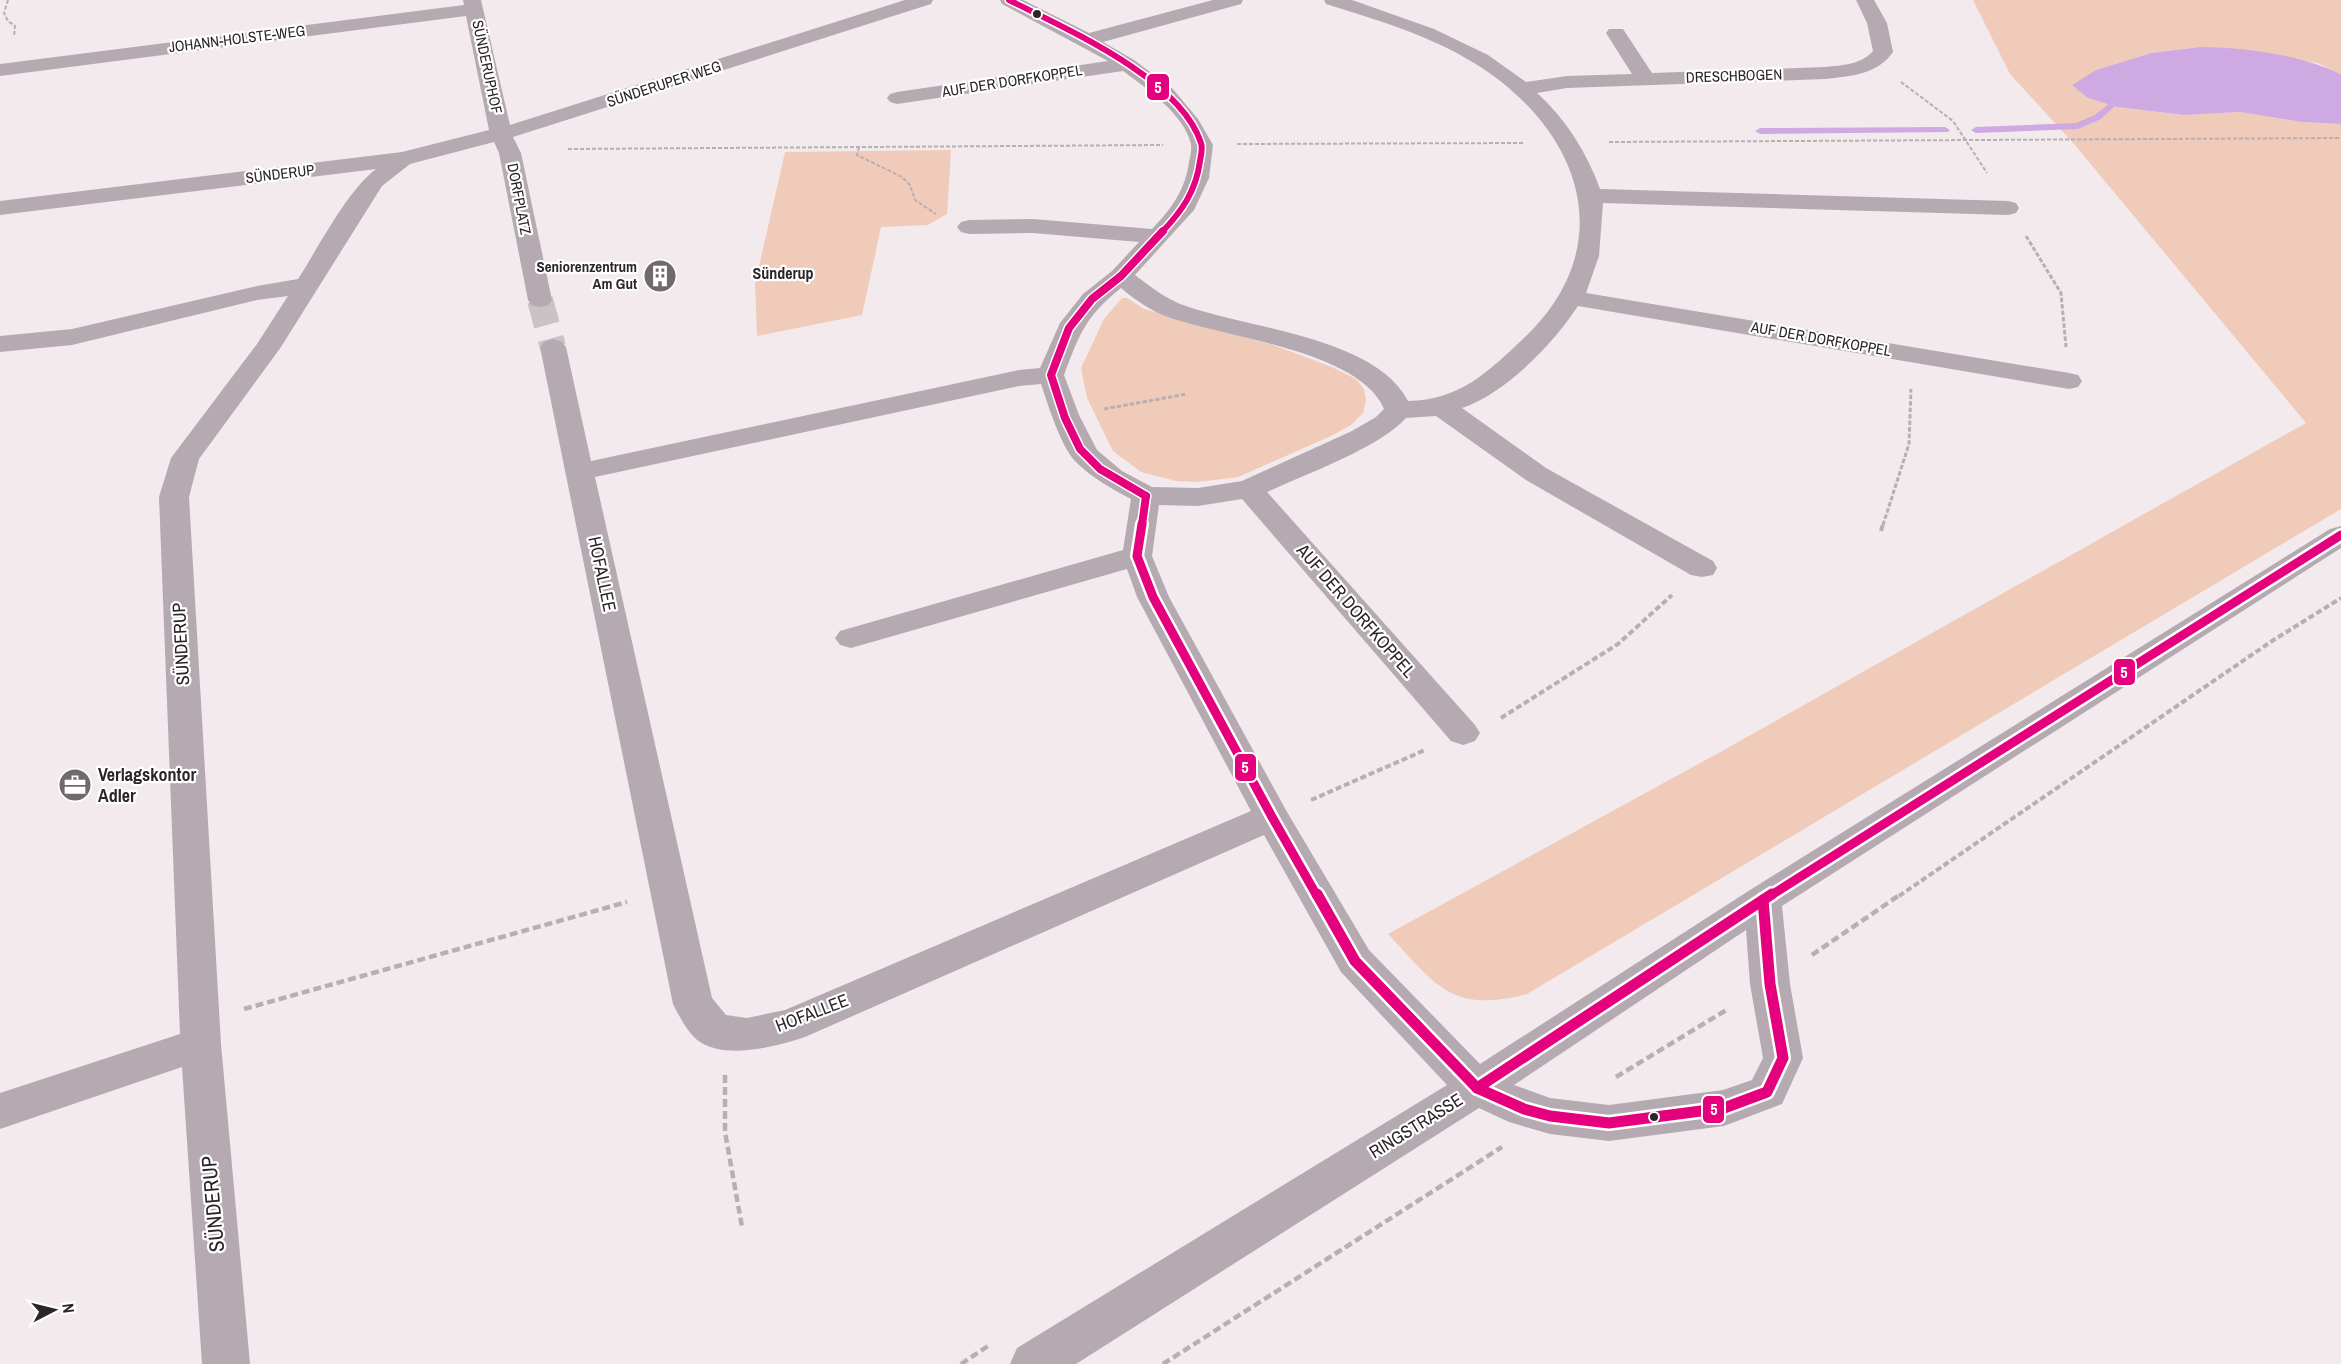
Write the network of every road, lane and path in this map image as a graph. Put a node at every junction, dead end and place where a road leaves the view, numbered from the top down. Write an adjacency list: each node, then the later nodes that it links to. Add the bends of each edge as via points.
1 (8, 0): 10 (path, via 4,13 15,26)
2 (924, 0): 18 (street, SÜNDERUPER WEG, via 534,126)
3 (1009, 0): 9 (street, AUF DER DORFKOPPEL)
4 (1234, 0): 9 (street, AUF DER DORFKOPPEL)
5 (1333, 0): 14 (street, via 1431,34 1481,59)
6 (1865, 0): 13 (street, DRESCHBOGEN, via 1877,22 1883,52 1875,63 1867,66 1825,73)
7 (473, 4): 12 (street, JOHANN-HOLSTE-WEG); 18 (street, SÜNDERUPHOF)
8 (1616, 33): 13 (street)
9 (1087, 40): 11 (street, AUF DER DORFKOPPEL)
10 (12, 41)
11 (1127, 64): 15 (street, AUF DER DORFKOPPEL); 20 (street, AUF DER DORFKOPPEL, via 1166,93 1191,123)
12 (0, 70)
13 (1646, 79): 14 (street, DRESCHBOGEN, via 1567,82)
14 (1522, 89): 17 (street)
15 (897, 98)
16 (2341, 138): 17 (path)
17 (1568, 142): 20 (path); 24 (street)
18 (506, 143): 22 (path); 23 (street, SÜNDERUPER WEG); 32 (street, DORFPLATZ)
19 (587, 145): 22 (path)
20 (1202, 145): 21 (path); 28 (street, via 1198,178 1183,210)
21 (859, 147): 22 (path); 27 (path, via 857,154 902,177 915,200)
22 (579, 149)
23 (402, 159): 25 (street, SÜNDERUP); 30 (street, SÜNDERUP, via 374,181)
24 (1591, 196): 26 (street); 31 (street, via 1591,244)
25 (0, 208)
26 (2008, 208)
27 (969, 227): 28 (street, via 1033,226)
28 (1159, 237): 29 (street)
29 (1121, 276): 36 (street, via 1092,299 1069,328); 40 (street, via 1174,310 1335,357 1364,370 1388,390)
30 (308, 285): 33 (street, via 257,293 72,338); 55 (street, SÜNDERUP, via 185,458 174,497)
31 (1573, 298): 35 (street, AUF DER DORFKOPPEL); 39 (street, via 1551,327 1497,378)
32 (540, 300)
33 (0, 344)
34 (552, 347): 42 (street, HOFALLEE)
35 (1912, 354): 37 (street, AUF DER DORFKOPPEL); 45 (path, via 1909,444)
36 (1051, 375): 41 (street); 42 (street, via 1019,378)
37 (2069, 381)
38 (1187, 394): 41 (path)
39 (1442, 407): 40 (street); 48 (street, via 1536,474)
40 (1398, 410): 43 (street, via 1386,423 1362,437)
41 (1065, 415): 44 (street, via 1085,455 1112,477)
42 (580, 472): 52 (street, HOFALLEE)
43 (1249, 489): 44 (street, via 1198,497); 50 (street, AUF DER DORFKOPPEL)
44 (1146, 496): 47 (street)
45 (1881, 531)
46 (2341, 535): 53 (street, RINGSTRASSE)
47 (1137, 556): 49 (street); 51 (street, via 1153,597)
48 (1702, 568)
49 (850, 638)
50 (1463, 733)
51 (1272, 817): 54 (street, HOFALLEE, via 791,1025); 56 (street, via 1355,961)
52 (668, 891): 54 (street, HOFALLEE, via 693,1004 714,1030); 55 (path, via 242,1009)
53 (1763, 900): 56 (street, RINGSTRASSE); 56 (street, via 1770,984 1783,1058 1767,1092 1724,1108 1609,1123 1550,1116)
54 (736, 1034): 58 (path, via 723,1097 730,1174)
55 (201, 1044): 57 (street); 59 (street, SÜNDERUP)
56 (1477, 1088): 60 (street, RINGSTRASSE)
57 (0, 1111)
58 (742, 1227)
59 (226, 1364)
60 (1034, 1364)

